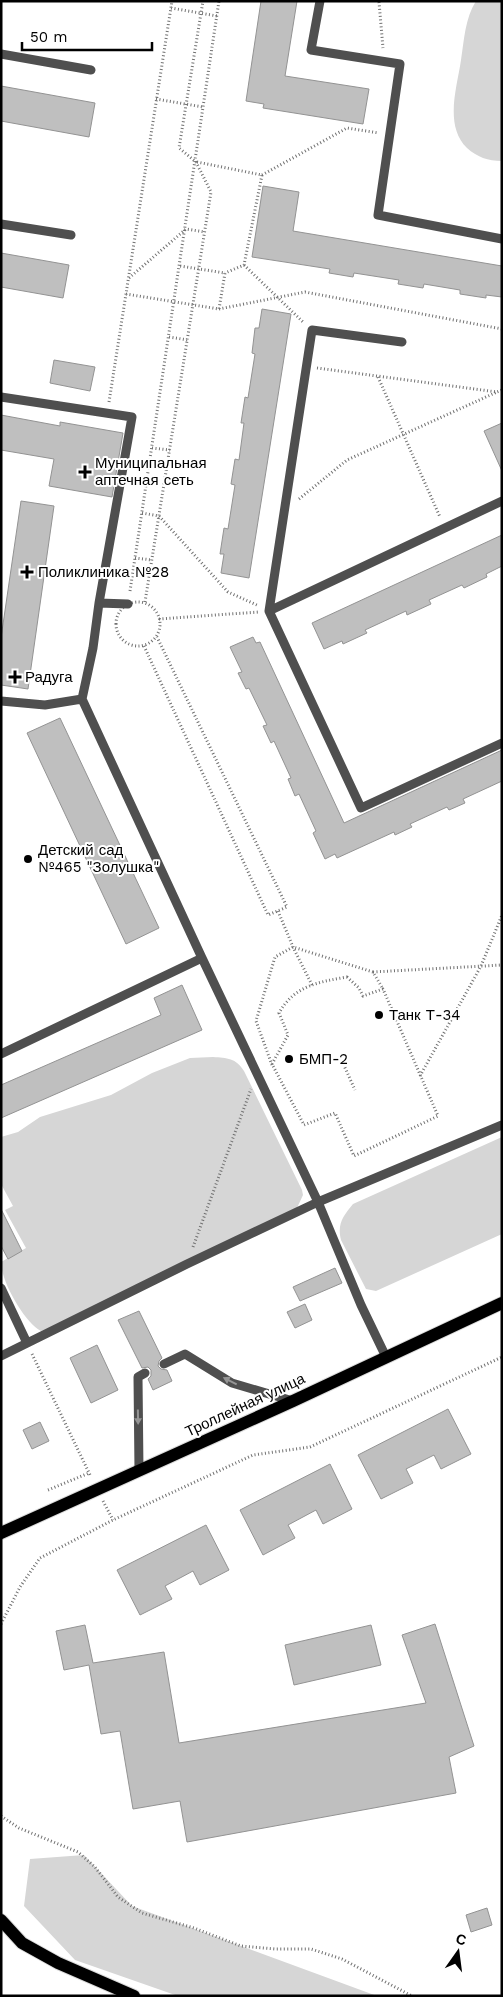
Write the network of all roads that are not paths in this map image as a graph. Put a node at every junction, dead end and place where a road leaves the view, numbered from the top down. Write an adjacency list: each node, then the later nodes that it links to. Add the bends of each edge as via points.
1 (320, 1): 6 (lane, via 311,50 400,64 378,215)
2 (1, 54): 3 (lane)
3 (91, 70)
4 (1, 224): 5 (lane)
5 (71, 235)
6 (502, 239)
7 (402, 342): 12 (lane, via 312,330)
8 (1, 397): 10 (lane, via 132,417)
9 (502, 501): 12 (lane)
10 (99, 604): 11 (lane); 13 (lane)
11 (128, 604)
12 (269, 611): 15 (lane, via 361,808)
13 (82, 698): 14 (lane, via 45,705); 16 (lane)
14 (1, 701)
15 (502, 743)
16 (202, 958): 17 (lane); 19 (lane)
17 (1, 1054)
18 (502, 1125): 19 (lane)
19 (318, 1202): 22 (lane); 24 (lane)
20 (1, 1288): 22 (lane)
21 (502, 1303): 24 (main road, Троллейная улица)
22 (27, 1343): 23 (lane)
23 (1, 1356)
24 (386, 1357): 27 (main road, Троллейная улица)
25 (164, 1364): 27 (lane, one-way to 25, via 232,1383 185,1354)
26 (145, 1373): 28 (lane, one-way to 28, via 138,1376)
27 (293, 1401): 28 (main road, Троллейная улица)
28 (139, 1471): 29 (main road, Троллейная улица)
29 (1, 1533)
30 (1, 1920): 31 (main road, via 22,1942 58,1963)
31 (134, 1996)

